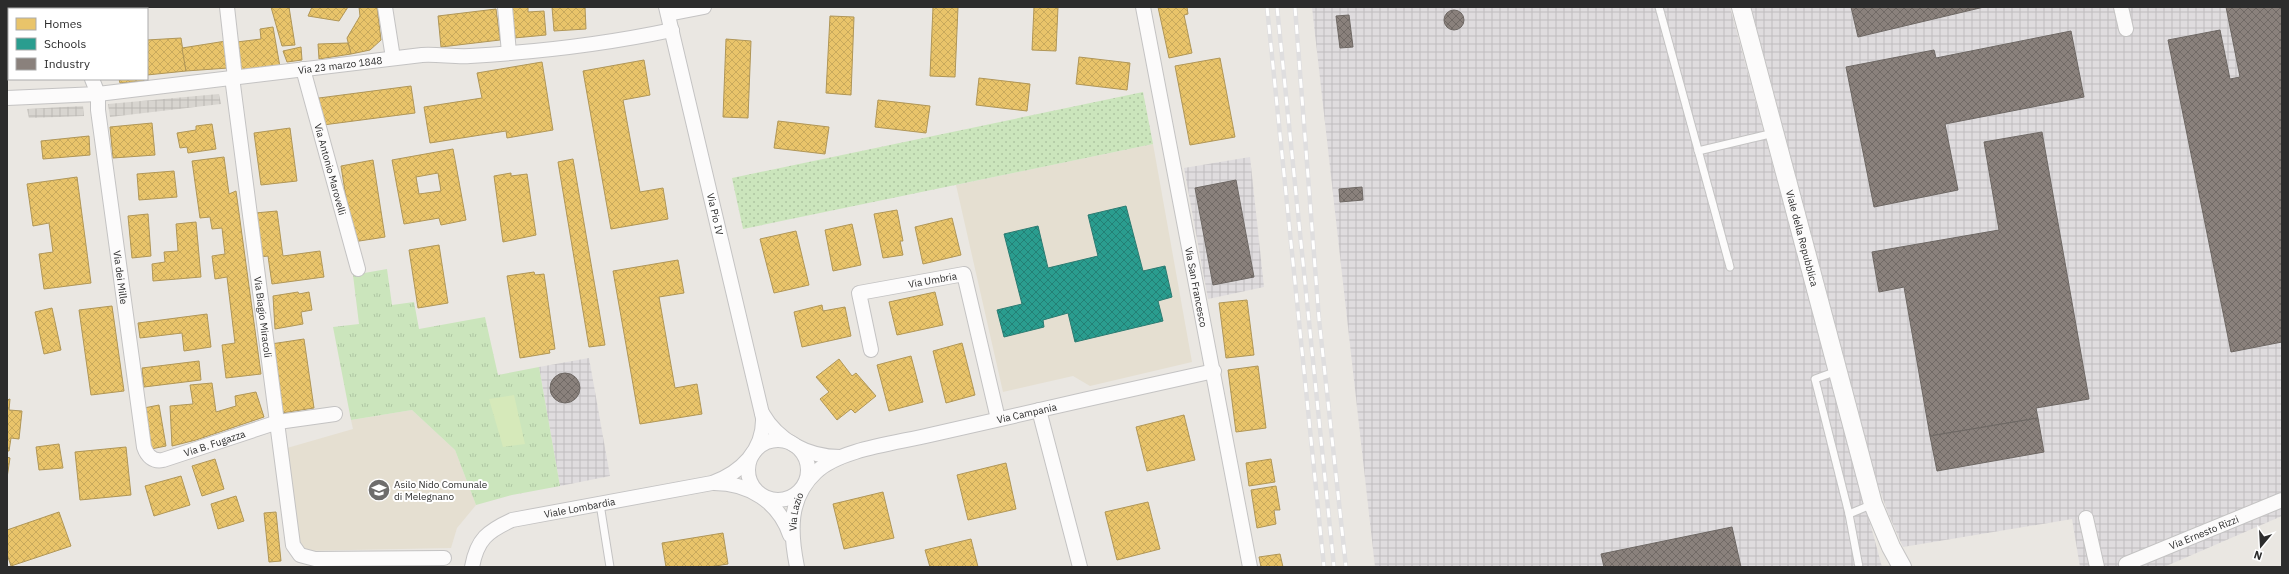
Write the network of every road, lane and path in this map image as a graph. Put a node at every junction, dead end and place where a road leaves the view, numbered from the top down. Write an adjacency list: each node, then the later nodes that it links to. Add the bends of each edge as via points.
1 (227, 7): 15 (street, Via Biagio Miracoli)
2 (385, 7): 13 (street)
3 (505, 7): 12 (street)
4 (704, 7): 9 (street)
5 (1144, 7): 24 (street, Via San Francesco)
6 (1659, 7): 20 (lane)
7 (1740, 7): 19 (street, Viale della Repubblica)
8 (2121, 7): 10 (street)
9 (667, 11): 11 (street, Via Pio IV)
10 (2126, 29)
11 (672, 30): 12 (street, Via 23 marzo 1848, via 593,44); 27 (street, Via Pio IV)
12 (509, 52): 13 (street, Via 23 marzo 1848)
13 (393, 58): 14 (street, Via 23 marzo 1848)
14 (303, 69): 15 (street, Via 23 marzo 1848); 22 (street, Via Antonio Marovelli)
15 (233, 78): 17 (street, Via 23 marzo 1848); 30 (street, Via Biagio Miracoli)
16 (92, 80): 17 (street)
17 (98, 94): 18 (street, Via 23 marzo 1848); 34 (street, Via dei Mille, via 98,110 144,447)
18 (7, 98)
19 (1775, 133): 20 (lane); 25 (street, Viale della Repubblica)
20 (1698, 151): 21 (lane)
21 (1730, 267)
22 (358, 269)
23 (871, 350): 29 (street, Via Umbria, via 859,293 964,274)
24 (1214, 371): 26 (street, Via Campania); 51 (street, Via San Francesco)
25 (1837, 371): 40 (street, Viale della Repubblica); 41 (lane, via 1816,378)
26 (1039, 410): 29 (street, Via Campania); 50 (street)
27 (762, 413): 31 (street, Via Pio IV, via 777,433); 32 (street, Via Pio IV, via 761,438)
28 (335, 414): 30 (street, Via B. Fugazza)
29 (998, 419): 33 (street, Via Campania)
30 (278, 422): 34 (street, Via B. Fugazza, via 163,460); 44 (street, Via Biagio Miracoli, via 292,541 300,555 315,559)
31 (794, 444): 32 (street, via 770,441 760,446); 33 (street, Via Campania, via 816,454); 36 (street, via 808,464)
32 (752, 455): 35 (street, Viale Lombardia, via 736,472); 37 (street, via 748,468 749,479 754,490)
33 (840, 457): 36 (street, Via Campania, via 824,465)
34 (150, 458)
35 (712, 483): 37 (street, Viale Lombardia, via 739,486); 39 (street, Viale Lombardia)
36 (804, 485): 37 (street, via 795,495 785,500); 43 (street, Via Lazio, via 794,513)
37 (763, 497): 43 (street, Via Lazio, via 781,516)
38 (2282, 500): 45 (street, Via Ernesto Rizzi)
39 (600, 504): 47 (street, Viale Lombardia, via 512,520 497,527 481,541); 48 (lane)
40 (1873, 504): 41 (lane); 46 (street, Viale della Repubblica)
41 (1849, 514): 52 (lane)
42 (2086, 518): 53 (street)
43 (792, 539): 49 (street, Via Lazio)
44 (444, 558)
45 (2126, 564)
46 (1900, 565)
47 (472, 567)
48 (610, 567)
49 (797, 567)
50 (1080, 567)
51 (1250, 567)
52 (1859, 567)
53 (2097, 567)

